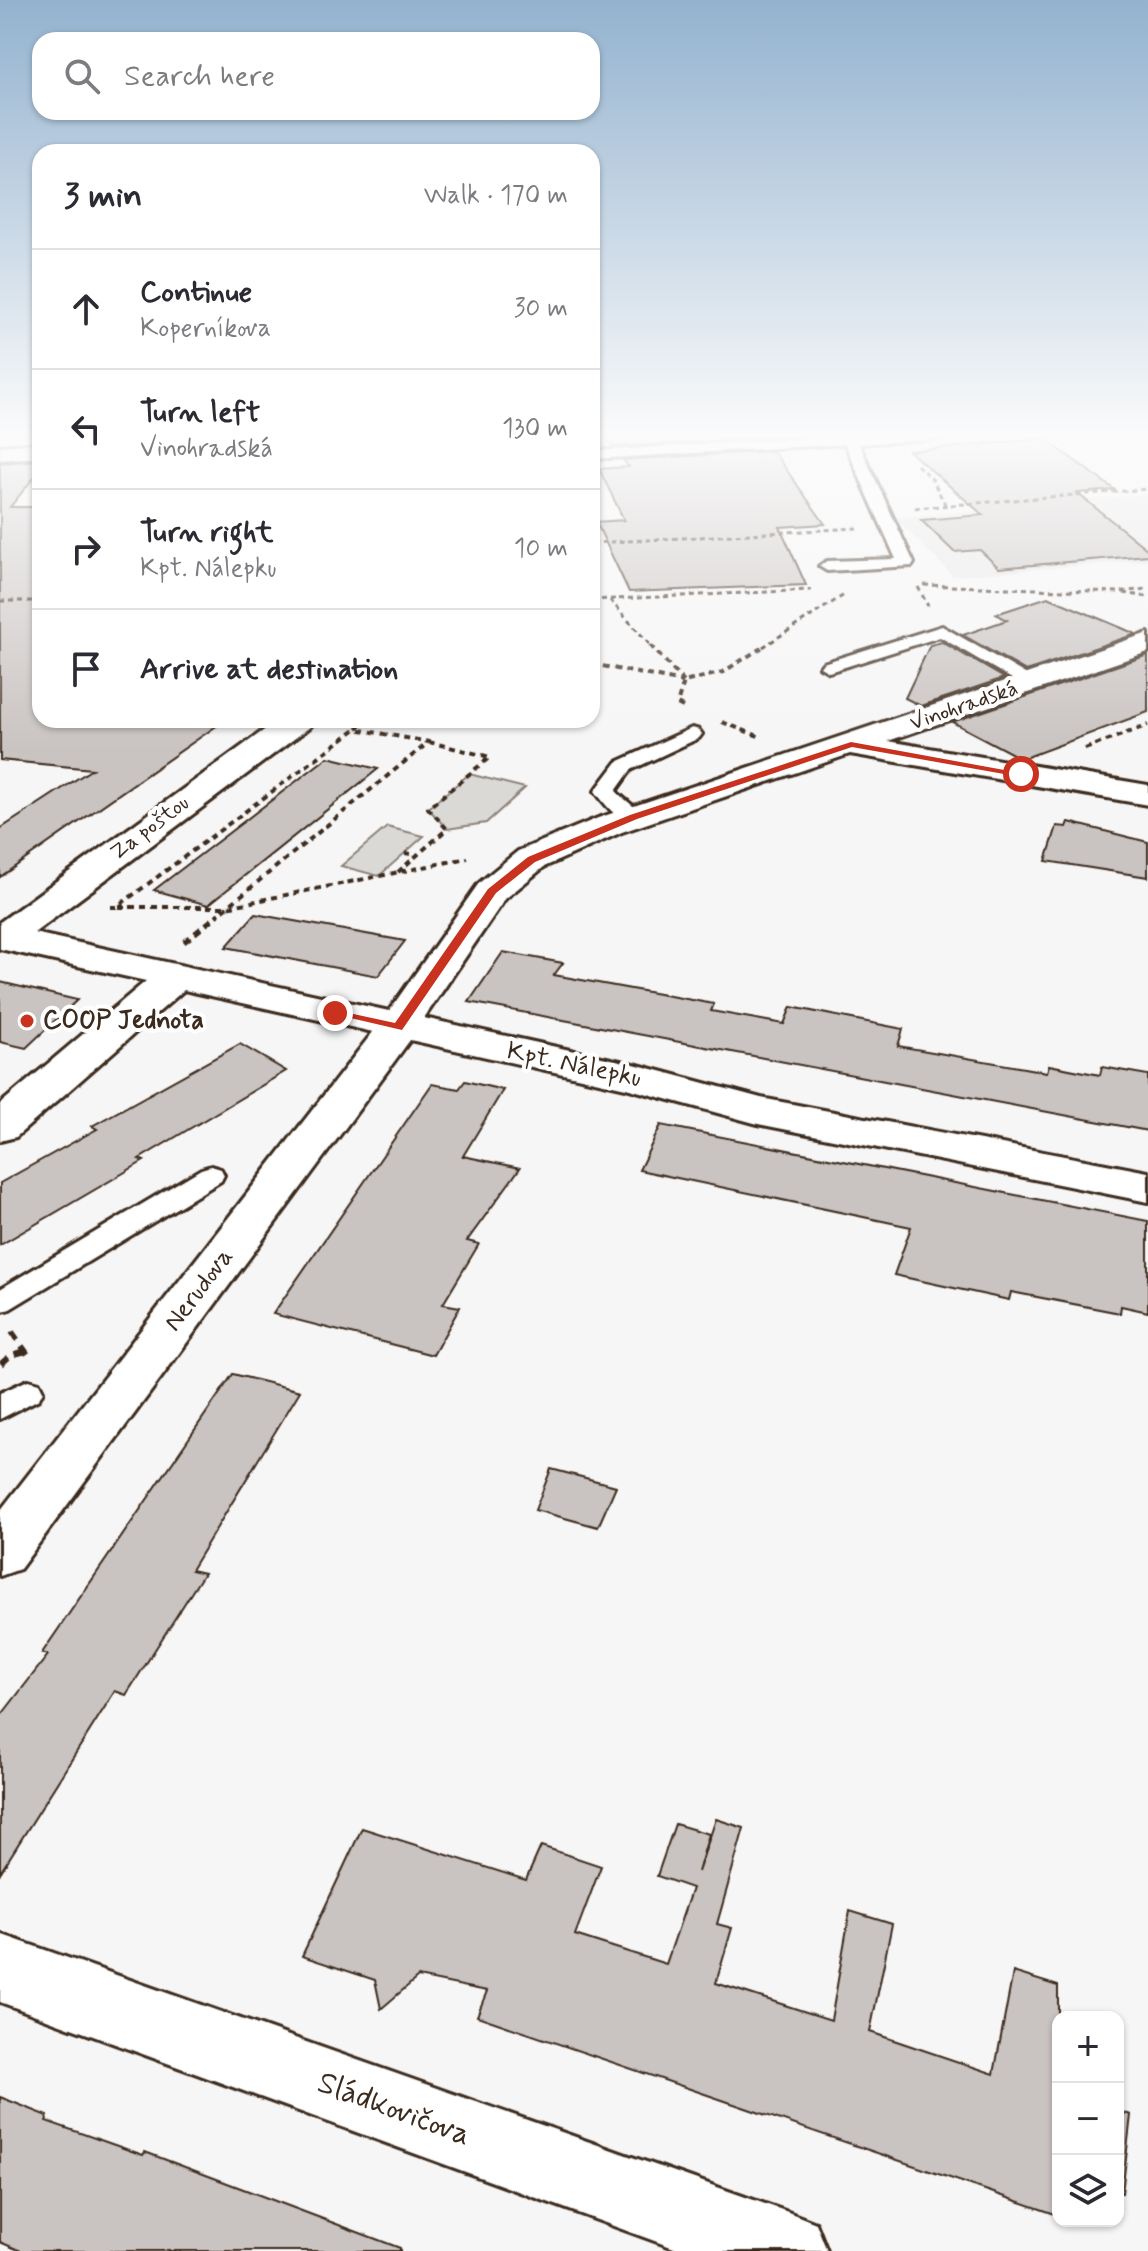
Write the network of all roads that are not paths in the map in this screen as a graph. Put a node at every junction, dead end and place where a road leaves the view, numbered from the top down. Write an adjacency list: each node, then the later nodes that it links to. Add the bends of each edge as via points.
1 (895, 539): 2 (lane, via 906,563)
2 (827, 566)
3 (1145, 645): 5 (street, Vinohradská)
4 (829, 667): 5 (lane, via 942,631)
5 (1030, 682): 8 (street, Vinohradská)
6 (288, 728): 11 (street, Za poštou)
7 (692, 734): 10 (lane, via 624,766 605,791)
8 (851, 744): 9 (street); 10 (street, Vinohradská)
9 (1144, 792)
10 (634, 817): 13 (street, Vinohradská, via 531,859 492,891)
11 (2, 938): 12 (street, Kpt. Nálepku)
12 (179, 960): 13 (street, Kpt. Nálepku); 15 (street)
13 (398, 1027): 14 (street, Kpt. Nálepku); 22 (street, Nerudova)
14 (634, 1077): 16 (street, via 768,1088); 18 (street, Kpt. Nálepku, via 758,1111)
15 (0, 1127)
16 (1148, 1162)
17 (211, 1175): 19 (lane)
18 (1148, 1187)
19 (4, 1314)
20 (28, 1391): 21 (lane)
21 (0, 1408)
22 (0, 1553)
23 (0, 1968): 24 (street, Sládkovičova)
24 (788, 2251)

